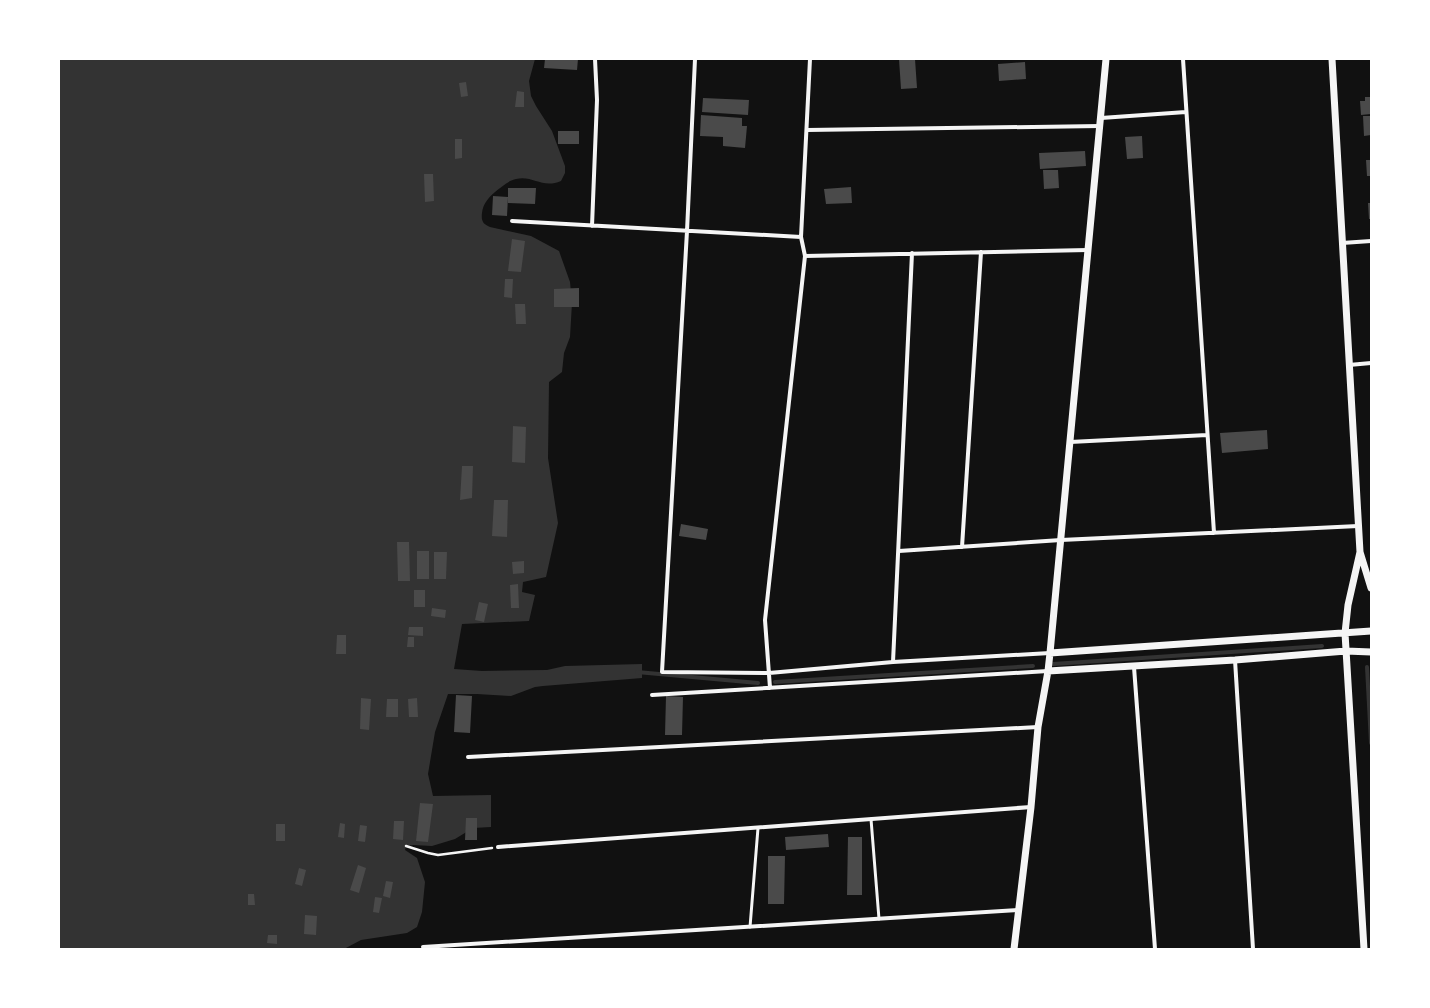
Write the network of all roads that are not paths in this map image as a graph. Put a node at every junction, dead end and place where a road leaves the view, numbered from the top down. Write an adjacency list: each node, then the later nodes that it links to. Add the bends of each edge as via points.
1 (595, 59): 12 (street, via 598,100)
2 (695, 59): 13 (street)
3 (810, 59): 10 (street)
4 (1106, 59): 8 (street)
5 (1183, 59): 7 (street)
6 (1332, 59): 16 (street)
7 (1186, 112): 8 (street); 23 (street)
8 (1101, 118): 9 (street)
9 (1100, 126): 10 (street); 17 (street)
10 (807, 130): 14 (street)
11 (512, 221): 12 (street)
12 (592, 226): 13 (street)
13 (687, 231): 14 (street); 41 (street, via 662,672)
14 (802, 237): 20 (street)
15 (1371, 241): 16 (street)
16 (1342, 243): 22 (street)
17 (1088, 250): 18 (street); 24 (street)
18 (980, 252): 19 (street); 28 (street)
19 (912, 253): 20 (street); 29 (street)
20 (805, 256): 41 (street, via 766,620)
21 (1371, 364): 22 (street)
22 (1348, 365): 25 (street)
23 (1207, 435): 24 (street); 26 (street)
24 (1070, 442): 27 (street)
25 (1358, 526): 26 (street); 30 (street)
26 (1214, 533): 27 (street)
27 (1060, 540): 28 (street); 36 (street)
28 (962, 547): 29 (street)
29 (899, 551): 38 (street)
30 (1360, 552): 31 (street); 33 (street)
31 (1371, 588)
32 (1371, 631): 33 (street)
33 (1344, 633): 34 (street); 36 (street)
34 (1346, 651): 35 (street); 37 (street); 57 (street)
35 (1371, 652)
36 (1050, 653): 38 (street); 40 (street)
37 (1236, 660): 39 (street); 56 (street)
38 (893, 662): 41 (street)
39 (1134, 667): 40 (street); 55 (street)
40 (1048, 672): 42 (street); 44 (street)
41 (769, 673): 42 (street)
42 (770, 688): 43 (street)
43 (652, 695)
44 (1038, 727): 45 (street); 46 (street)
45 (468, 757)
46 (1031, 807): 47 (street); 50 (street)
47 (872, 819): 48 (street); 51 (lane)
48 (758, 828): 49 (street); 52 (lane)
49 (498, 848)
50 (1019, 910): 51 (street); 54 (street)
51 (879, 919): 52 (street)
52 (750, 927): 53 (street)
53 (423, 947)
54 (1014, 949)
55 (1155, 949)
56 (1253, 949)
57 (1364, 949)

